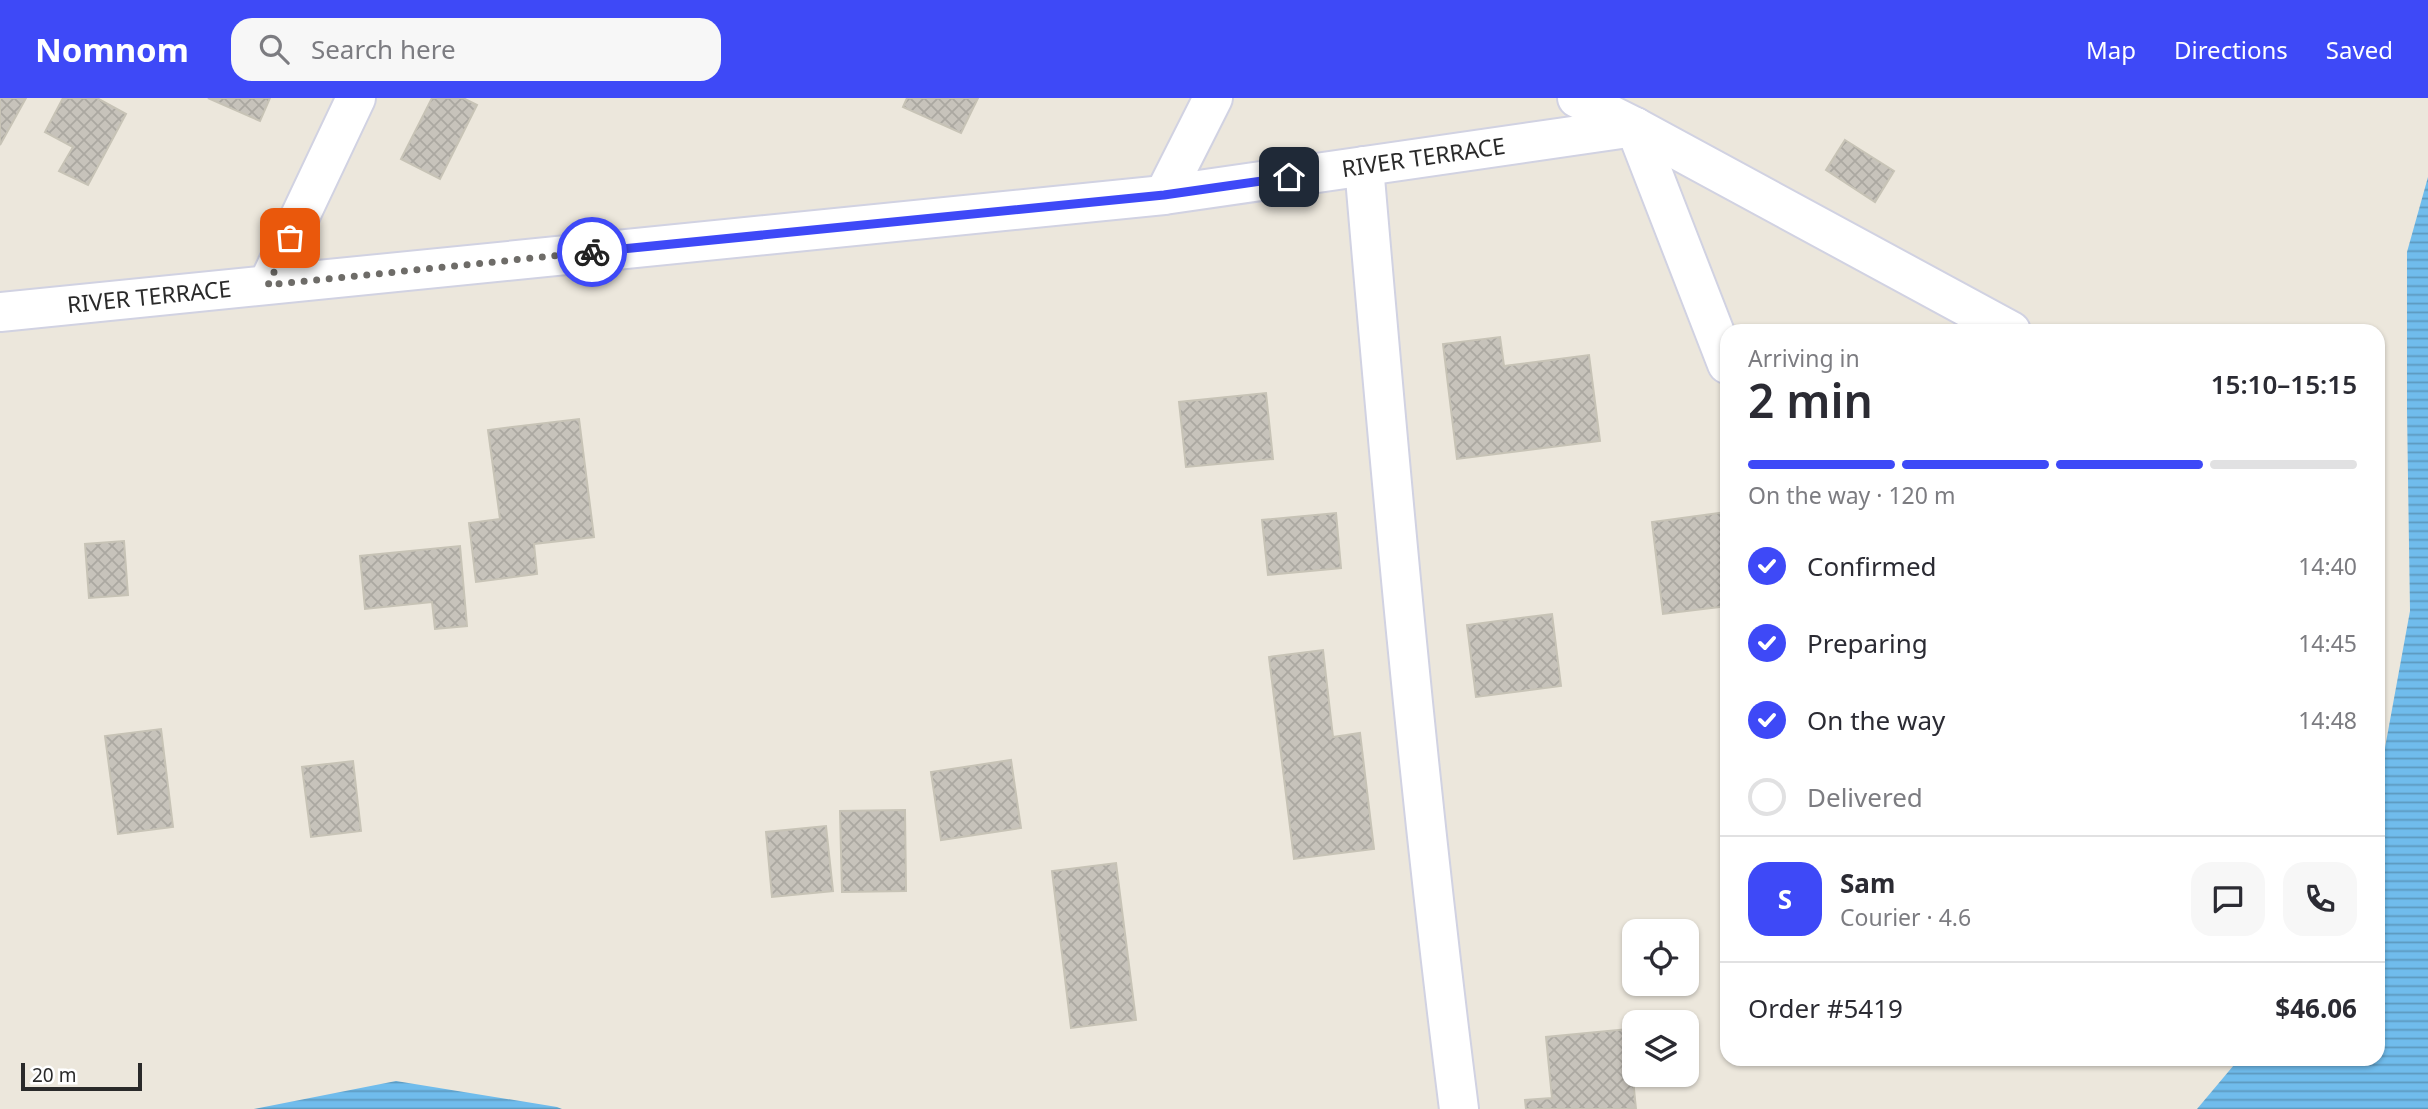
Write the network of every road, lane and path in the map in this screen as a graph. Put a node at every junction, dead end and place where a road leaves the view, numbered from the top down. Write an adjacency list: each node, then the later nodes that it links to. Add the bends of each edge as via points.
1 (356, 98): 7 (street)
2 (1213, 98): 6 (street)
3 (1577, 98): 4 (street)
4 (1635, 127): 5 (street, RIVER TERRACE); 9 (street); 10 (street)
5 (1364, 166): 6 (street, RIVER TERRACE); 11 (street, via 1413,713)
6 (1164, 195): 7 (street, RIVER TERRACE)
7 (268, 285): 8 (street, RIVER TERRACE)
8 (0, 312)
9 (1998, 324)
10 (1720, 346)
11 (1459, 1109)

